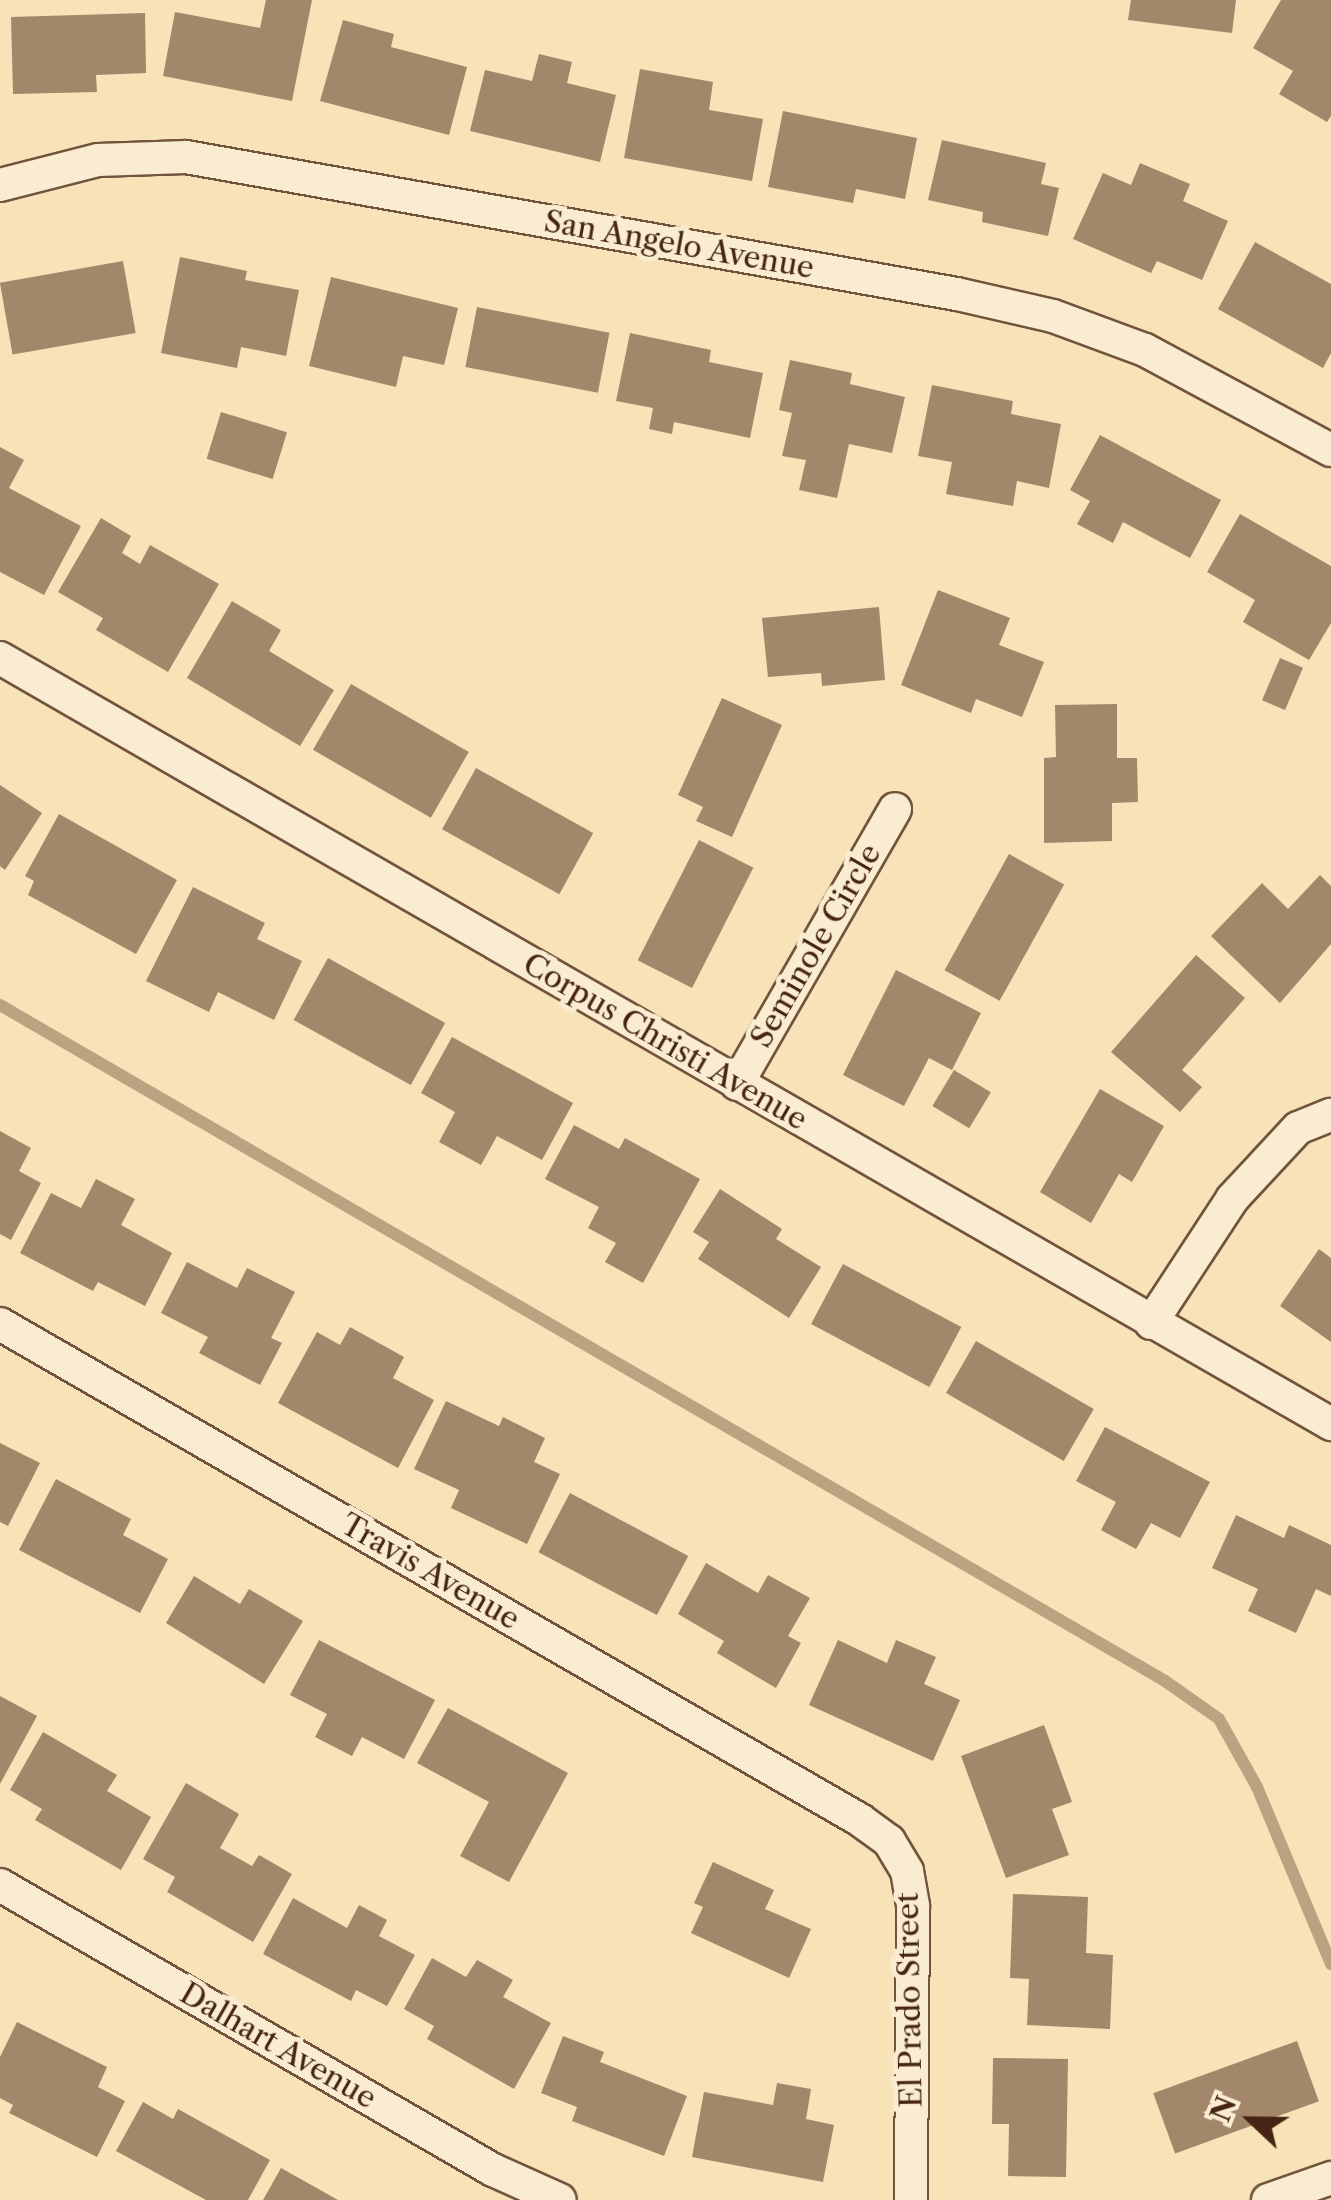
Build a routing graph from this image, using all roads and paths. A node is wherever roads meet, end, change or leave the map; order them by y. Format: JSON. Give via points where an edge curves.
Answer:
{"nodes":[{"id":1,"x":0,"y":184,"type":"edge"},
{"id":2,"x":1331,"y":450,"type":"edge"},
{"id":3,"x":0,"y":658,"type":"edge"},
{"id":4,"x":896,"y":808,"type":"dead end"},
{"id":5,"x":737,"y":1084,"type":"junction"},
{"id":6,"x":1331,"y":1115,"type":"edge"},
{"id":7,"x":1151,"y":1323,"type":"junction"},
{"id":8,"x":0,"y":1324,"type":"edge"},
{"id":9,"x":1331,"y":1424,"type":"edge"},
{"id":10,"x":860,"y":1820,"type":"joint"},
{"id":11,"x":0,"y":1885,"type":"edge"},
{"id":12,"x":1331,"y":2178,"type":"edge"},
{"id":13,"x":560,"y":2200,"type":"edge"},
{"id":14,"x":911,"y":2200,"type":"edge"},
{"id":15,"x":1268,"y":2200,"type":"edge"}],
"edges":[{"from":1,"to":2,"type":"street","name":"San Angelo Avenue","via":[[98,160],[186,157],[958,294],[1053,316],[1144,350]]},
{"from":3,"to":5,"type":"street","name":"Corpus Christi Avenue"},
{"from":4,"to":5,"type":"street","name":"Seminole Circle"},
{"from":5,"to":7,"type":"street","name":"Corpus Christi Avenue"},
{"from":6,"to":7,"type":"street","via":[[1298,1128],[1232,1199]]},
{"from":7,"to":9,"type":"street","name":"Corpus Christi Avenue"},
{"from":8,"to":10,"type":"street","name":"Travis Avenue"},
{"from":10,"to":14,"type":"street","name":"El Prado Street","via":[[889,1841],[907,1871],[913,1906]]},
{"from":11,"to":13,"type":"street","name":"Dalhart Avenue","via":[[493,2170]]},
{"from":12,"to":15,"type":"street"}]}
